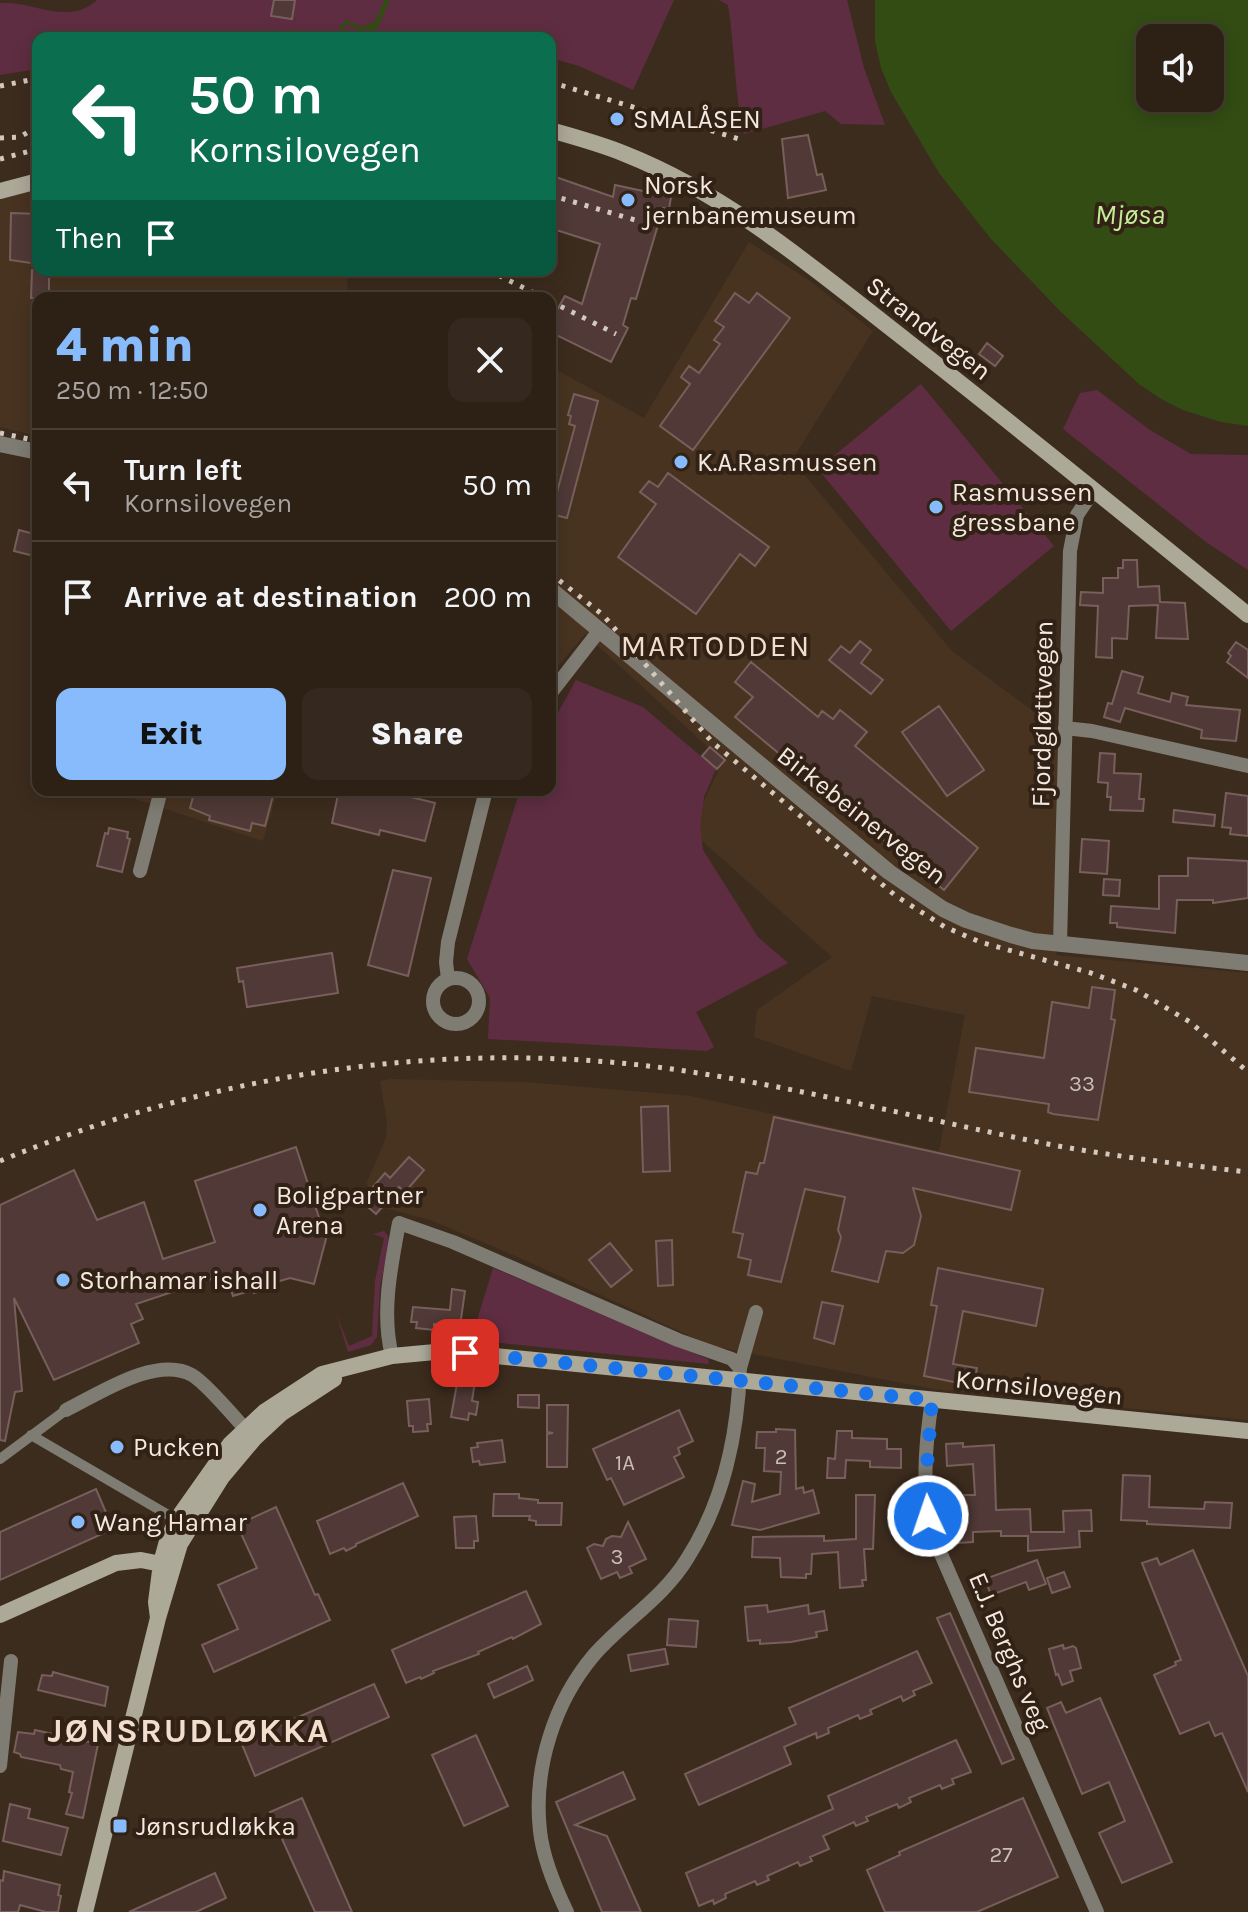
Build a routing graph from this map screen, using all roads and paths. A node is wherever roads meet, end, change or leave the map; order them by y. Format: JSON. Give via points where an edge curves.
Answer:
{"nodes":[{"id":1,"x":556,"y":132,"type":"edge"},
{"id":2,"x":32,"y":183,"type":"edge"},
{"id":3,"x":0,"y":191,"type":"edge"},
{"id":4,"x":0,"y":444,"type":"edge"},
{"id":5,"x":32,"y":451,"type":"edge"},
{"id":6,"x":1094,"y":490,"type":"junction"},
{"id":7,"x":556,"y":594,"type":"edge"},
{"id":8,"x":1248,"y":615,"type":"edge"},
{"id":9,"x":599,"y":631,"type":"junction"},
{"id":10,"x":556,"y":686,"type":"edge"},
{"id":11,"x":1065,"y":728,"type":"junction"},
{"id":12,"x":1248,"y":766,"type":"edge"},
{"id":13,"x":159,"y":796,"type":"edge"},
{"id":14,"x":484,"y":796,"type":"edge"},
{"id":15,"x":140,"y":871,"type":"dead end"},
{"id":16,"x":1060,"y":944,"type":"junction"},
{"id":17,"x":1248,"y":963,"type":"edge"},
{"id":18,"x":448,"y":979,"type":"dead end"},
{"id":19,"x":756,"y":1312,"type":"dead end"},
{"id":20,"x":392,"y":1356,"type":"junction"},
{"id":21,"x":740,"y":1374,"type":"junction"},
{"id":22,"x":932,"y":1400,"type":"junction"},
{"id":23,"x":66,"y":1410,"type":"joint"},
{"id":24,"x":1248,"y":1431,"type":"edge"},
{"id":25,"x":249,"y":1434,"type":"junction"},
{"id":26,"x":31,"y":1435,"type":"junction"},
{"id":27,"x":0,"y":1459,"type":"edge"},
{"id":28,"x":170,"y":1516,"type":"dead end"},
{"id":29,"x":167,"y":1564,"type":"junction"},
{"id":30,"x":0,"y":1615,"type":"edge"},
{"id":31,"x":11,"y":1661,"type":"dead end"},
{"id":32,"x":0,"y":1766,"type":"edge"},
{"id":33,"x":85,"y":1912,"type":"edge"},
{"id":34,"x":567,"y":1912,"type":"edge"},
{"id":35,"x":1097,"y":1912,"type":"edge"}],
"edges":[{"from":1,"to":6,"type":"main road","name":"Strandvegen","via":[[624,153],[740,215],[806,261]]},
{"from":2,"to":3,"type":"main road"},
{"from":4,"to":5,"type":"street"},
{"from":6,"to":8,"type":"main road","name":"Strandvegen"},
{"from":6,"to":11,"type":"street","name":"Fjordgløttvegen","via":[[1072,533]]},
{"from":7,"to":9,"type":"street","name":"Birkebeinervegen"},
{"from":9,"to":10,"type":"street"},
{"from":9,"to":16,"type":"street","name":"Birkebeinervegen","via":[[920,895],[988,928]]},
{"from":11,"to":12,"type":"street"},
{"from":11,"to":16,"type":"street","name":"Fjordgløttvegen"},
{"from":13,"to":15,"type":"street"},
{"from":14,"to":18,"type":"street","via":[[448,942]]},
{"from":16,"to":17,"type":"street","name":"Birkebeinervegen"},
{"from":19,"to":21,"type":"street"},
{"from":20,"to":21,"type":"main road","name":"Kornsilovegen","via":[[465,1353]]},
{"from":20,"to":21,"type":"street","via":[[387,1296],[399,1223],[732,1359]]},
{"from":20,"to":25,"type":"main road","name":"Kornsilovegen","via":[[322,1374],[280,1399]]},
{"from":21,"to":22,"type":"main road","name":"Kornsilovegen"},
{"from":21,"to":34,"type":"street","via":[[729,1458],[700,1537],[661,1593],[594,1656],[553,1727],[542,1768],[540,1831]]},
{"from":22,"to":24,"type":"main road","name":"Kornsilovegen"},
{"from":22,"to":35,"type":"street","name":"E.J. Berghs veg","via":[[925,1491],[934,1538]]},
{"from":23,"to":25,"type":"street","via":[[166,1367],[193,1375]]},
{"from":23,"to":26,"type":"street"},
{"from":25,"to":29,"type":"main road","name":"Kornsilovegen","via":[[216,1462],[177,1519],[167,1541]]},
{"from":26,"to":27,"type":"street"},
{"from":26,"to":28,"type":"street"},
{"from":29,"to":30,"type":"main road","via":[[116,1563]]},
{"from":29,"to":33,"type":"main road","name":"Kornsilovegen"},
{"from":31,"to":32,"type":"street"}]}
